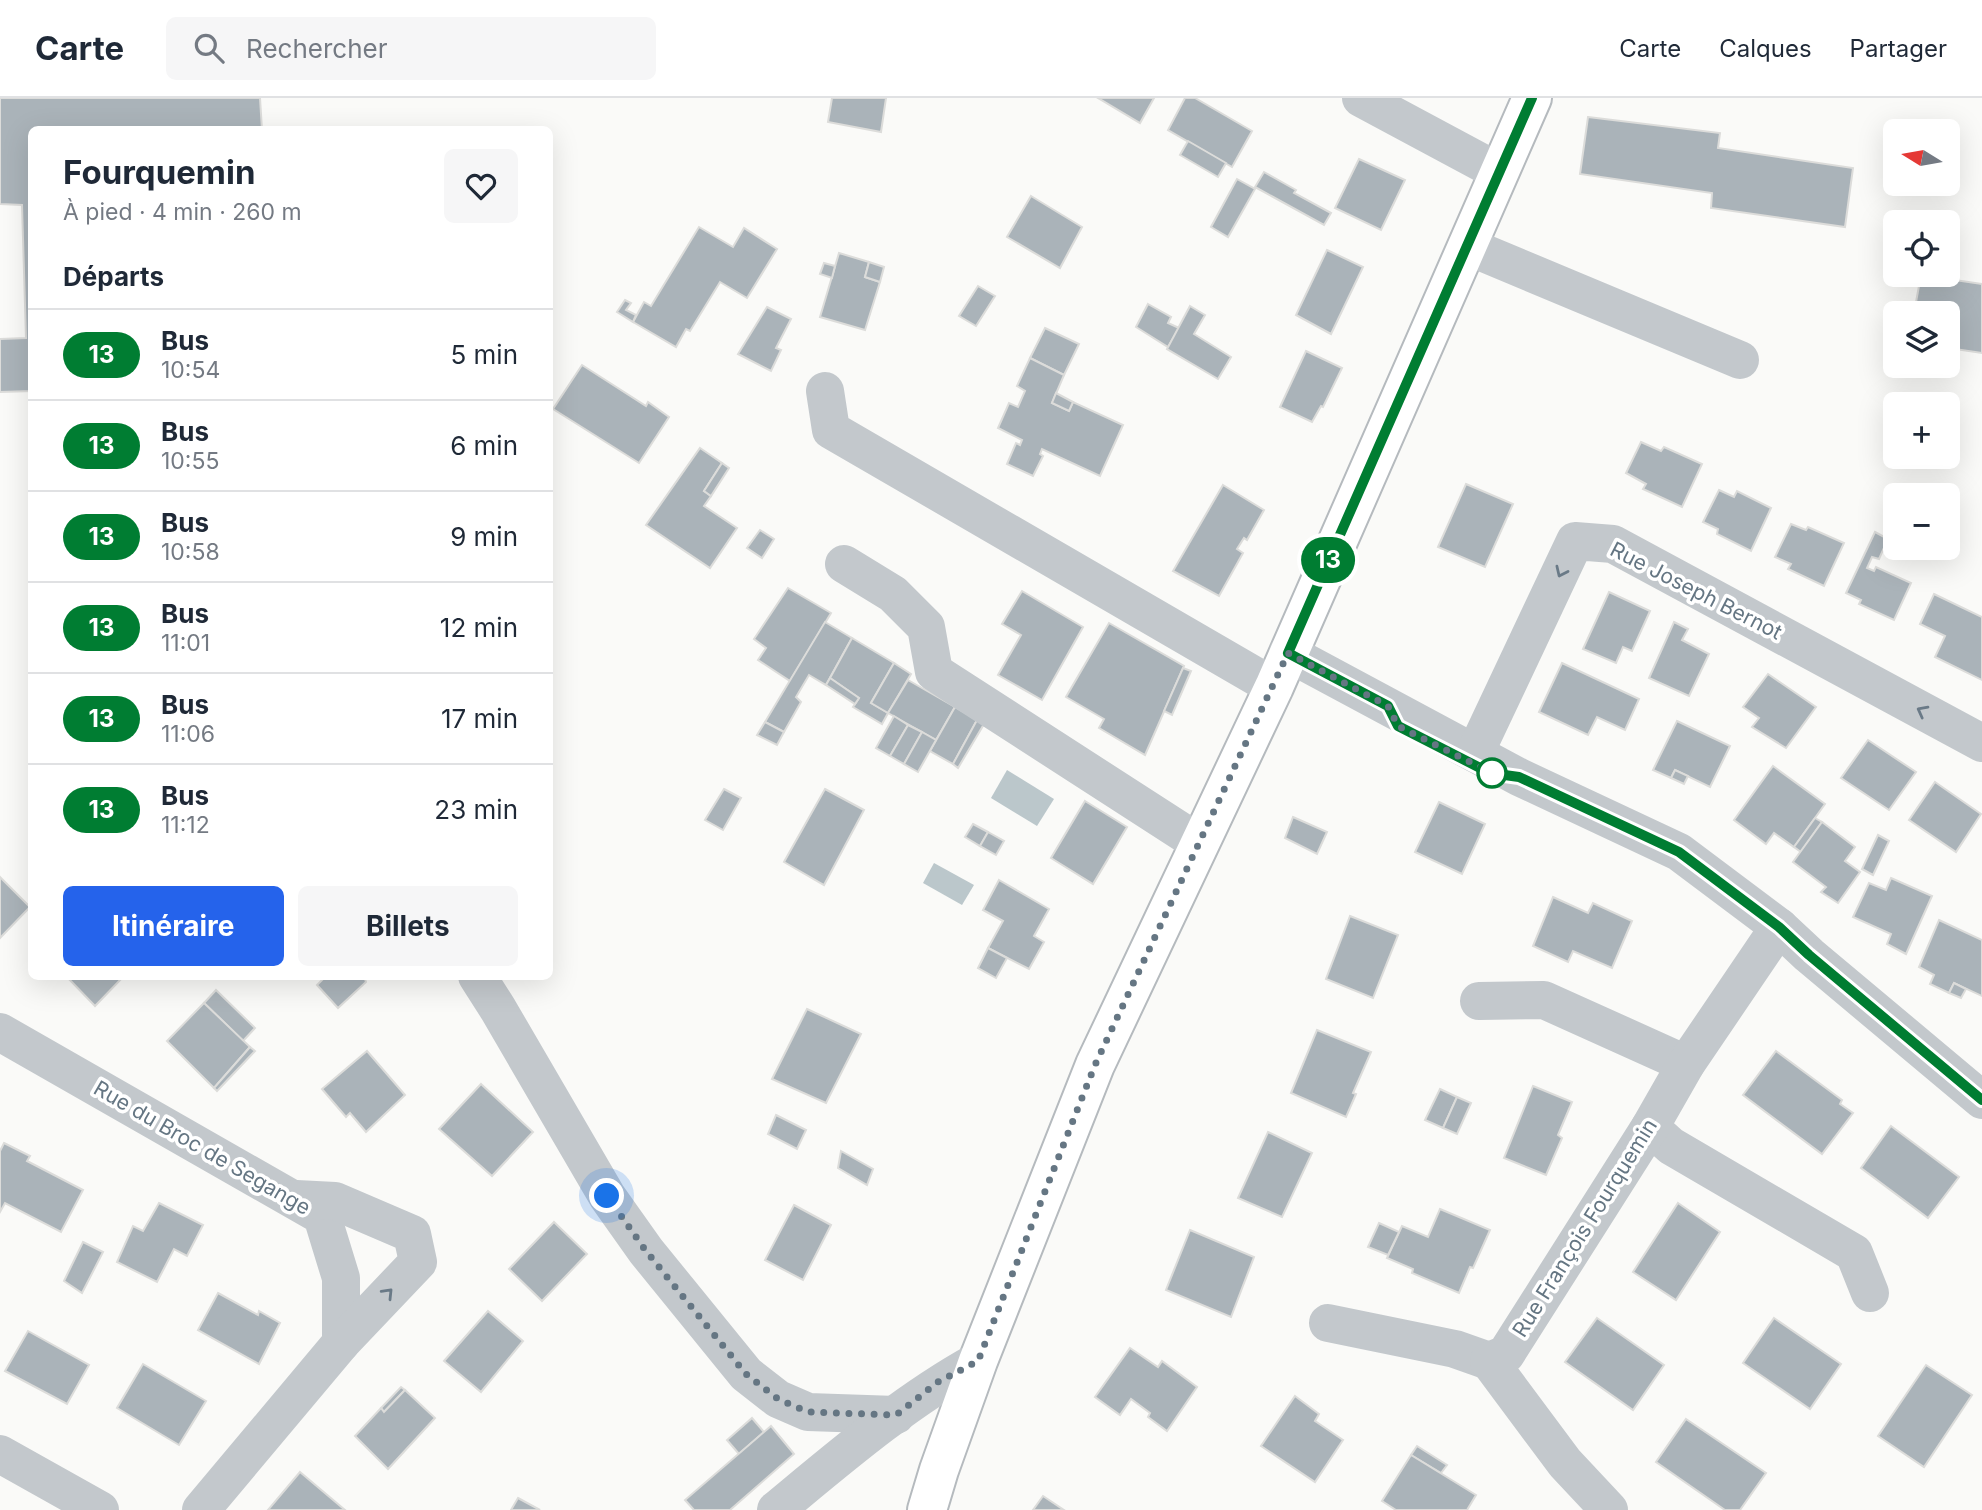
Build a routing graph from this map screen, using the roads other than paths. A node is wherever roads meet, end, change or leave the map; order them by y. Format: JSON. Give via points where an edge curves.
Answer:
{"nodes":[{"id":1,"x":1361,"y":98,"type":"edge"},
{"id":2,"x":1532,"y":98,"type":"edge"},
{"id":3,"x":1499,"y":172,"type":"junction"},
{"id":4,"x":1467,"y":246,"type":"junction"},
{"id":5,"x":1740,"y":360,"type":"dead end"},
{"id":6,"x":825,"y":391,"type":"dead end"},
{"id":7,"x":844,"y":564,"type":"dead end"},
{"id":8,"x":1281,"y":670,"type":"junction"},
{"id":9,"x":1388,"y":706,"type":"junction"},
{"id":10,"x":1982,"y":743,"type":"edge"},
{"id":11,"x":1475,"y":753,"type":"junction"},
{"id":12,"x":1519,"y":777,"type":"junction"},
{"id":13,"x":1199,"y":843,"type":"junction"},
{"id":14,"x":1779,"y":927,"type":"junction"},
{"id":15,"x":480,"y":980,"type":"edge"},
{"id":16,"x":1479,"y":1001,"type":"dead end"},
{"id":17,"x":0,"y":1032,"type":"edge"},
{"id":18,"x":1686,"y":1064,"type":"junction"},
{"id":19,"x":1982,"y":1100,"type":"edge"},
{"id":20,"x":1650,"y":1127,"type":"junction"},
{"id":21,"x":294,"y":1199,"type":"junction"},
{"id":22,"x":1870,"y":1293,"type":"dead end"},
{"id":23,"x":1328,"y":1323,"type":"dead end"},
{"id":24,"x":341,"y":1343,"type":"junction"},
{"id":25,"x":978,"y":1361,"type":"junction"},
{"id":26,"x":1489,"y":1362,"type":"junction"},
{"id":27,"x":808,"y":1412,"type":"junction"},
{"id":28,"x":896,"y":1415,"type":"junction"},
{"id":29,"x":0,"y":1454,"type":"edge"},
{"id":30,"x":830,"y":1465,"type":"junction"},
{"id":31,"x":100,"y":1510,"type":"edge"},
{"id":32,"x":201,"y":1510,"type":"edge"},
{"id":33,"x":776,"y":1510,"type":"edge"},
{"id":34,"x":927,"y":1510,"type":"edge"},
{"id":35,"x":1609,"y":1510,"type":"edge"}],
"edges":[{"from":1,"to":3,"type":"street"},
{"from":2,"to":3,"type":"main road"},
{"from":3,"to":4,"type":"main road"},
{"from":4,"to":5,"type":"street"},
{"from":4,"to":8,"type":"main road"},
{"from":6,"to":8,"type":"street","via":[[831,430]]},
{"from":7,"to":13,"type":"street","via":[[893,594],[926,626],[934,672]]},
{"from":8,"to":9,"type":"street"},
{"from":8,"to":13,"type":"main road"},
{"from":9,"to":11,"type":"street"},
{"from":9,"to":12,"type":"street","via":[[1398,726],[1490,773]]},
{"from":10,"to":11,"type":"street","name":"Rue Joseph Bernot","one_way":true,"via":[[1614,544],[1575,541]]},
{"from":11,"to":12,"type":"street"},
{"from":12,"to":14,"type":"street","via":[[1679,852]]},
{"from":13,"to":25,"type":"main road","via":[[1095,1065]]},
{"from":14,"to":18,"type":"street","name":"Rue François Fourquemin"},
{"from":14,"to":19,"type":"street"},
{"from":15,"to":27,"type":"street","via":[[607,1196],[646,1251],[746,1374],[778,1399]]},
{"from":16,"to":18,"type":"street","via":[[1544,1000]]},
{"from":17,"to":21,"type":"street","name":"Rue du Broc de Segange"},
{"from":18,"to":20,"type":"street","name":"Rue François Fourquemin"},
{"from":20,"to":22,"type":"street","via":[[1671,1146],[1854,1253]]},
{"from":20,"to":26,"type":"street","name":"Rue François Fourquemin","via":[[1506,1354]]},
{"from":21,"to":24,"type":"street","name":"Rue du Broc de Segange","via":[[322,1216],[341,1278]]},
{"from":24,"to":21,"type":"street","one_way":true,"via":[[418,1262],[412,1234],[335,1201]]},
{"from":23,"to":26,"type":"street","via":[[1455,1349]]},
{"from":24,"to":32,"type":"street"},
{"from":25,"to":28,"type":"street","via":[[938,1382]]},
{"from":25,"to":34,"type":"main road"},
{"from":26,"to":35,"type":"street","via":[[1565,1463]]},
{"from":27,"to":28,"type":"street"},
{"from":27,"to":30,"type":"street"},
{"from":28,"to":30,"type":"street"},
{"from":29,"to":31,"type":"street"},
{"from":30,"to":33,"type":"street"}]}
